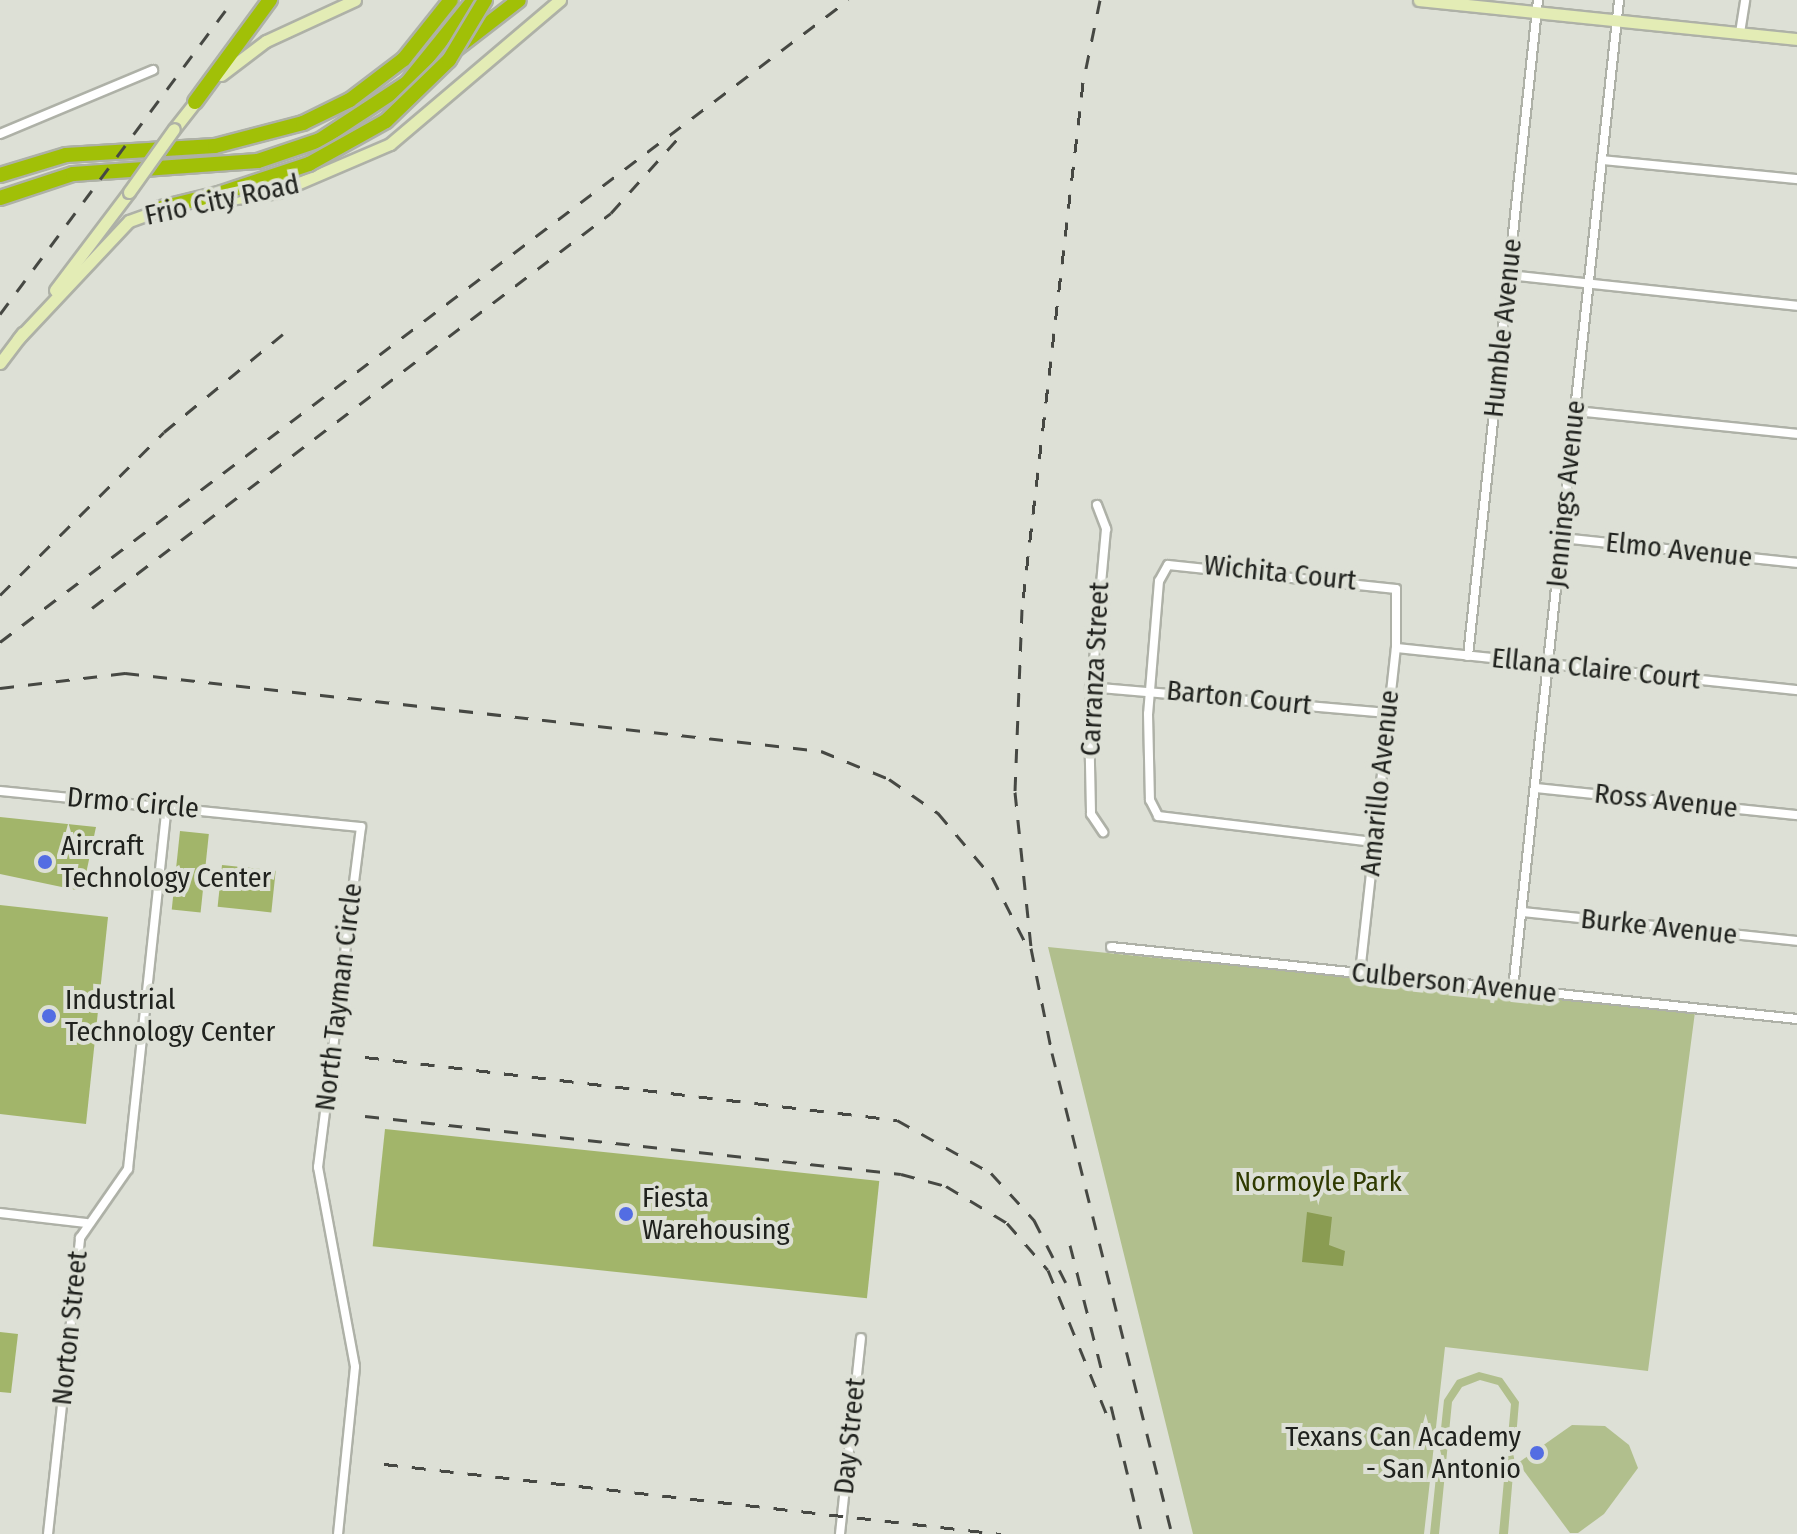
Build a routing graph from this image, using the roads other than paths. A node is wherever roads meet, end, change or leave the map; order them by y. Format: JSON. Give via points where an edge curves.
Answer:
{"nodes":[{"id":1,"x":270,"y":0,"type":"edge"},
{"id":2,"x":355,"y":0,"type":"edge"},
{"id":3,"x":451,"y":0,"type":"edge"},
{"id":4,"x":474,"y":0,"type":"edge"},
{"id":5,"x":485,"y":0,"type":"edge"},
{"id":6,"x":519,"y":0,"type":"edge"},
{"id":7,"x":560,"y":0,"type":"edge"},
{"id":8,"x":1419,"y":0,"type":"edge"},
{"id":9,"x":1619,"y":0,"type":"edge"},
{"id":10,"x":1745,"y":0,"type":"edge"},
{"id":11,"x":1537,"y":6,"type":"edge"},
{"id":12,"x":1615,"y":20,"type":"junction"},
{"id":13,"x":1740,"y":33,"type":"junction"},
{"id":14,"x":1797,"y":39,"type":"edge"},
{"id":15,"x":153,"y":70,"type":"dead end"},
{"id":16,"x":407,"y":83,"type":"junction"},
{"id":17,"x":195,"y":102,"type":"junction"},
{"id":18,"x":0,"y":134,"type":"edge"},
{"id":19,"x":1602,"y":160,"type":"junction"},
{"id":20,"x":0,"y":175,"type":"edge"},
{"id":21,"x":1797,"y":179,"type":"edge"},
{"id":22,"x":125,"y":197,"type":"junction"},
{"id":23,"x":0,"y":198,"type":"edge"},
{"id":24,"x":161,"y":208,"type":"junction"},
{"id":25,"x":140,"y":215,"type":"junction"},
{"id":26,"x":1508,"y":275,"type":"junction"},
{"id":27,"x":1588,"y":285,"type":"junction"},
{"id":28,"x":1797,"y":306,"type":"edge"},
{"id":29,"x":18,"y":339,"type":"junction"},
{"id":30,"x":0,"y":363,"type":"edge"},
{"id":31,"x":1575,"y":411,"type":"junction"},
{"id":32,"x":1797,"y":434,"type":"edge"},
{"id":33,"x":1097,"y":505,"type":"dead end"},
{"id":34,"x":1561,"y":538,"type":"junction"},
{"id":35,"x":1797,"y":563,"type":"edge"},
{"id":36,"x":1397,"y":594,"type":"joint"},
{"id":37,"x":1396,"y":648,"type":"junction"},
{"id":38,"x":1468,"y":656,"type":"junction"},
{"id":39,"x":1548,"y":665,"type":"junction"},
{"id":40,"x":1090,"y":687,"type":"junction"},
{"id":41,"x":1150,"y":689,"type":"junction"},
{"id":42,"x":1797,"y":690,"type":"edge"},
{"id":43,"x":1387,"y":713,"type":"junction"},
{"id":44,"x":1535,"y":788,"type":"junction"},
{"id":45,"x":0,"y":791,"type":"edge"},
{"id":46,"x":167,"y":806,"type":"junction"},
{"id":47,"x":1797,"y":815,"type":"edge"},
{"id":48,"x":361,"y":827,"type":"joint"},
{"id":49,"x":1103,"y":832,"type":"dead end"},
{"id":50,"x":1373,"y":842,"type":"junction"},
{"id":51,"x":1522,"y":912,"type":"junction"},
{"id":52,"x":1797,"y":941,"type":"edge"},
{"id":53,"x":1111,"y":947,"type":"dead end"},
{"id":54,"x":1360,"y":973,"type":"junction"},
{"id":55,"x":1513,"y":989,"type":"junction"},
{"id":56,"x":1797,"y":1019,"type":"edge"},
{"id":57,"x":0,"y":1213,"type":"edge"},
{"id":58,"x":86,"y":1223,"type":"junction"},
{"id":59,"x":861,"y":1338,"type":"dead end"},
{"id":60,"x":48,"y":1534,"type":"edge"},
{"id":61,"x":338,"y":1534,"type":"edge"},
{"id":62,"x":840,"y":1534,"type":"edge"}],
"edges":[{"from":1,"to":17,"type":"highway"},
{"from":2,"to":17,"type":"main road","name":"Frio City Road","via":[[246,54]]},
{"from":3,"to":20,"type":"highway","via":[[404,59],[350,100],[303,123],[215,146],[66,155]]},
{"from":4,"to":16,"type":"highway"},
{"from":5,"to":24,"type":"highway","bridge":true,"via":[[449,60],[386,121],[323,158]]},
{"from":6,"to":16,"type":"highway"},
{"from":7,"to":24,"type":"main road","name":"Frio City Road","via":[[431,115],[354,164],[278,192]]},
{"from":8,"to":11,"type":"main road"},
{"from":9,"to":12,"type":"street","name":"Jennings Avenue"},
{"from":10,"to":13,"type":"street"},
{"from":11,"to":12,"type":"main road"},
{"from":11,"to":26,"type":"street","name":"Humble Avenue"},
{"from":12,"to":13,"type":"main road"},
{"from":12,"to":19,"type":"street","name":"Jennings Avenue"},
{"from":13,"to":14,"type":"main road"},
{"from":15,"to":18,"type":"street"},
{"from":16,"to":23,"type":"highway","via":[[350,125],[273,157],[73,174]]},
{"from":17,"to":22,"type":"main road","name":"Frio City Road","bridge":true},
{"from":19,"to":21,"type":"street"},
{"from":19,"to":27,"type":"street","name":"Jennings Avenue"},
{"from":22,"to":25,"type":"main road","via":[[125,211]]},
{"from":22,"to":29,"type":"main road","name":"Frio City Road"},
{"from":24,"to":25,"type":"main road","name":"Frio City Road"},
{"from":25,"to":29,"type":"main road","name":"Frio City Road"},
{"from":26,"to":27,"type":"street"},
{"from":26,"to":38,"type":"street","name":"Humble Avenue"},
{"from":27,"to":28,"type":"street"},
{"from":27,"to":31,"type":"street","name":"Jennings Avenue"},
{"from":29,"to":30,"type":"main road","name":"Frio City Road"},
{"from":31,"to":32,"type":"street"},
{"from":31,"to":34,"type":"street","name":"Jennings Avenue"},
{"from":33,"to":40,"type":"street","name":"Carranza Street","via":[[1106,529]]},
{"from":34,"to":35,"type":"street","name":"Elmo Avenue"},
{"from":34,"to":39,"type":"street","name":"Jennings Avenue"},
{"from":36,"to":37,"type":"street","name":"Amarillo Avenue"},
{"from":36,"to":41,"type":"street","name":"Wichita Court","via":[[1387,585],[1181,563],[1161,572]]},
{"from":37,"to":38,"type":"street","name":"Ellana Claire Court"},
{"from":37,"to":43,"type":"street","name":"Amarillo Avenue"},
{"from":38,"to":39,"type":"street","name":"Ellana Claire Court"},
{"from":39,"to":42,"type":"street","name":"Ellana Claire Court"},
{"from":39,"to":44,"type":"street","name":"Jennings Avenue"},
{"from":40,"to":41,"type":"street","name":"Barton Court"},
{"from":40,"to":49,"type":"street","name":"Carranza Street","via":[[1091,814]]},
{"from":41,"to":43,"type":"street","name":"Barton Court"},
{"from":41,"to":50,"type":"street","via":[[1152,808],[1166,821]]},
{"from":43,"to":50,"type":"street","name":"Amarillo Avenue"},
{"from":44,"to":47,"type":"street","name":"Ross Avenue"},
{"from":44,"to":51,"type":"street","name":"Jennings Avenue"},
{"from":45,"to":46,"type":"street","name":"Drmo Circle"},
{"from":46,"to":48,"type":"street","name":"Drmo Circle"},
{"from":46,"to":58,"type":"street","name":"Norton Street","via":[[128,1169],[119,1191]]},
{"from":48,"to":61,"type":"street","name":"North Tayman Circle","via":[[318,1167],[355,1367]]},
{"from":50,"to":54,"type":"street","name":"Amarillo Avenue"},
{"from":51,"to":52,"type":"street","name":"Burke Avenue"},
{"from":51,"to":55,"type":"street","name":"Jennings Avenue"},
{"from":53,"to":54,"type":"street","name":"Culberson Avenue"},
{"from":54,"to":55,"type":"street","name":"Culberson Avenue"},
{"from":55,"to":56,"type":"street","name":"Culberson Avenue"},
{"from":57,"to":58,"type":"street"},
{"from":58,"to":60,"type":"street","name":"Norton Street"},
{"from":59,"to":62,"type":"street","name":"Day Street"}]}
